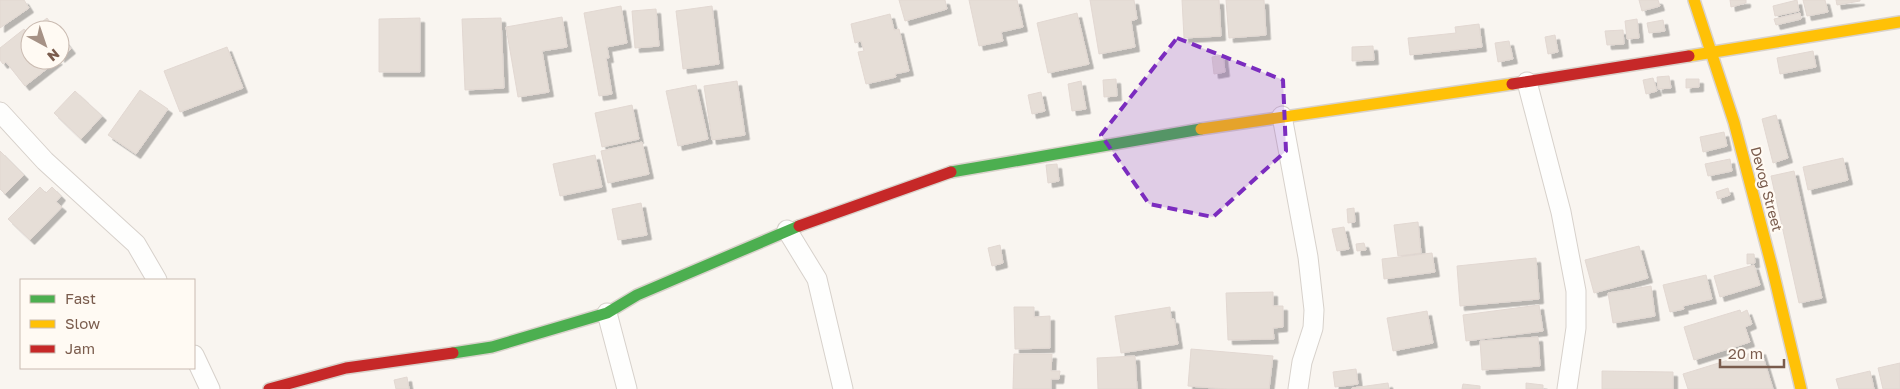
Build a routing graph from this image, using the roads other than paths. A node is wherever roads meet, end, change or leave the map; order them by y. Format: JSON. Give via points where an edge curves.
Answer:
{"nodes":[{"id":1,"x":1694,"y":0,"type":"edge"},
{"id":2,"x":1900,"y":22,"type":"edge"},
{"id":3,"x":1710,"y":52,"type":"junction"},
{"id":4,"x":1527,"y":82,"type":"junction"},
{"id":5,"x":0,"y":112,"type":"edge"},
{"id":6,"x":1282,"y":116,"type":"junction"},
{"id":7,"x":787,"y":230,"type":"junction"},
{"id":8,"x":156,"y":279,"type":"edge"},
{"id":9,"x":607,"y":313,"type":"junction"},
{"id":10,"x":195,"y":357,"type":"edge"},
{"id":11,"x":210,"y":389,"type":"edge"},
{"id":12,"x":269,"y":389,"type":"edge"},
{"id":13,"x":627,"y":389,"type":"edge"},
{"id":14,"x":843,"y":389,"type":"edge"},
{"id":15,"x":1298,"y":389,"type":"edge"},
{"id":16,"x":1567,"y":389,"type":"edge"},
{"id":17,"x":1801,"y":389,"type":"edge"}],
"edges":[{"from":1,"to":3,"type":"street","name":"Devog Street"},
{"from":2,"to":3,"type":"street"},
{"from":3,"to":4,"type":"street"},
{"from":3,"to":17,"type":"street","name":"Devog Street","via":[[1734,122]]},
{"from":4,"to":6,"type":"street"},
{"from":4,"to":16,"type":"street","via":[[1576,291],[1576,328]]},
{"from":5,"to":8,"type":"street","via":[[45,161],[136,244]]},
{"from":6,"to":7,"type":"street","via":[[956,170]]},
{"from":6,"to":15,"type":"street","via":[[1308,257],[1314,310],[1313,328],[1302,362]]},
{"from":7,"to":9,"type":"street","via":[[637,295]]},
{"from":7,"to":14,"type":"street","via":[[817,279]]},
{"from":9,"to":12,"type":"street","via":[[492,347],[346,368]]},
{"from":9,"to":13,"type":"street"},
{"from":10,"to":11,"type":"street"}]}
